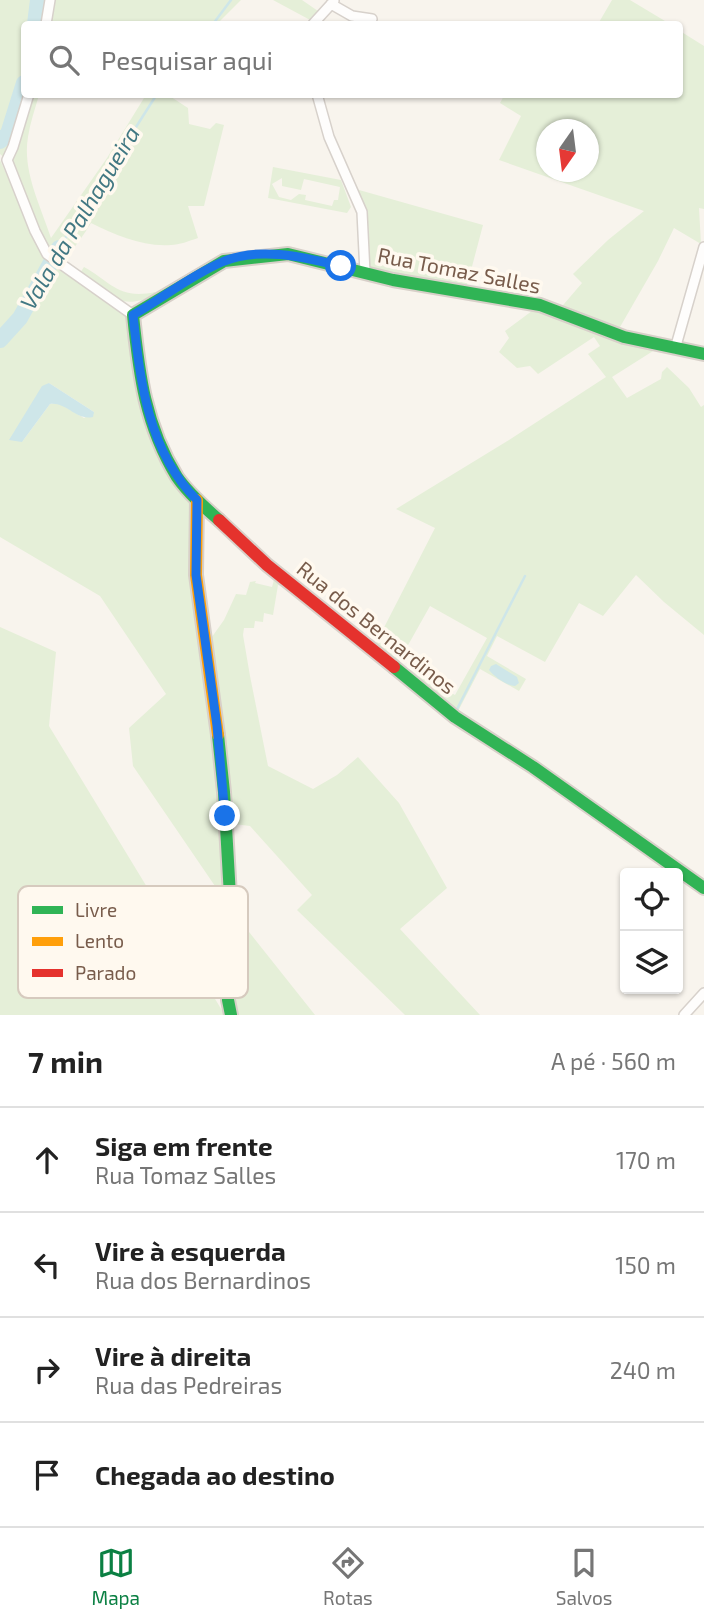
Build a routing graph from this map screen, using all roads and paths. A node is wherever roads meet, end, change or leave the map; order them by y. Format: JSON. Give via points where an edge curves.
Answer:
{"nodes":[{"id":1,"x":50,"y":0,"type":"edge"},
{"id":2,"x":333,"y":2,"type":"edge"},
{"id":3,"x":372,"y":19,"type":"dead end"},
{"id":4,"x":46,"y":21,"type":"edge"},
{"id":5,"x":316,"y":21,"type":"edge"},
{"id":6,"x":27,"y":98,"type":"edge"},
{"id":7,"x":318,"y":98,"type":"edge"},
{"id":8,"x":3,"y":153,"type":"edge"},
{"id":9,"x":704,"y":247,"type":"edge"},
{"id":10,"x":365,"y":273,"type":"junction"},
{"id":11,"x":133,"y":315,"type":"junction"},
{"id":12,"x":675,"y":349,"type":"junction"},
{"id":13,"x":704,"y":354,"type":"edge"},
{"id":14,"x":197,"y":500,"type":"junction"},
{"id":15,"x":229,"y":886,"type":"edge"},
{"id":16,"x":704,"y":888,"type":"edge"},
{"id":17,"x":704,"y":993,"type":"edge"},
{"id":18,"x":684,"y":1015,"type":"edge"}],
"edges":[{"from":1,"to":4,"type":"street"},
{"from":2,"to":3,"type":"street","via":[[352,16]]},
{"from":2,"to":5,"type":"street"},
{"from":6,"to":8,"type":"street"},
{"from":7,"to":10,"type":"street","via":[[329,137],[362,212]]},
{"from":8,"to":11,"type":"street","via":[[47,254]]},
{"from":9,"to":12,"type":"street"},
{"from":10,"to":11,"type":"street","name":"Rua Tomaz Salles","via":[[288,254],[246,257],[224,261]]},
{"from":10,"to":12,"type":"street","name":"Rua Tomaz Salles","via":[[540,305],[624,337]]},
{"from":11,"to":14,"type":"street","name":"Rua dos Bernardinos","via":[[152,428],[178,478]]},
{"from":12,"to":13,"type":"street","name":"Rua Tomaz Salles"},
{"from":14,"to":15,"type":"street","via":[[196,575],[217,726]]},
{"from":14,"to":16,"type":"street","name":"Rua dos Bernardinos","via":[[267,565],[455,717]]},
{"from":17,"to":18,"type":"street"}]}
